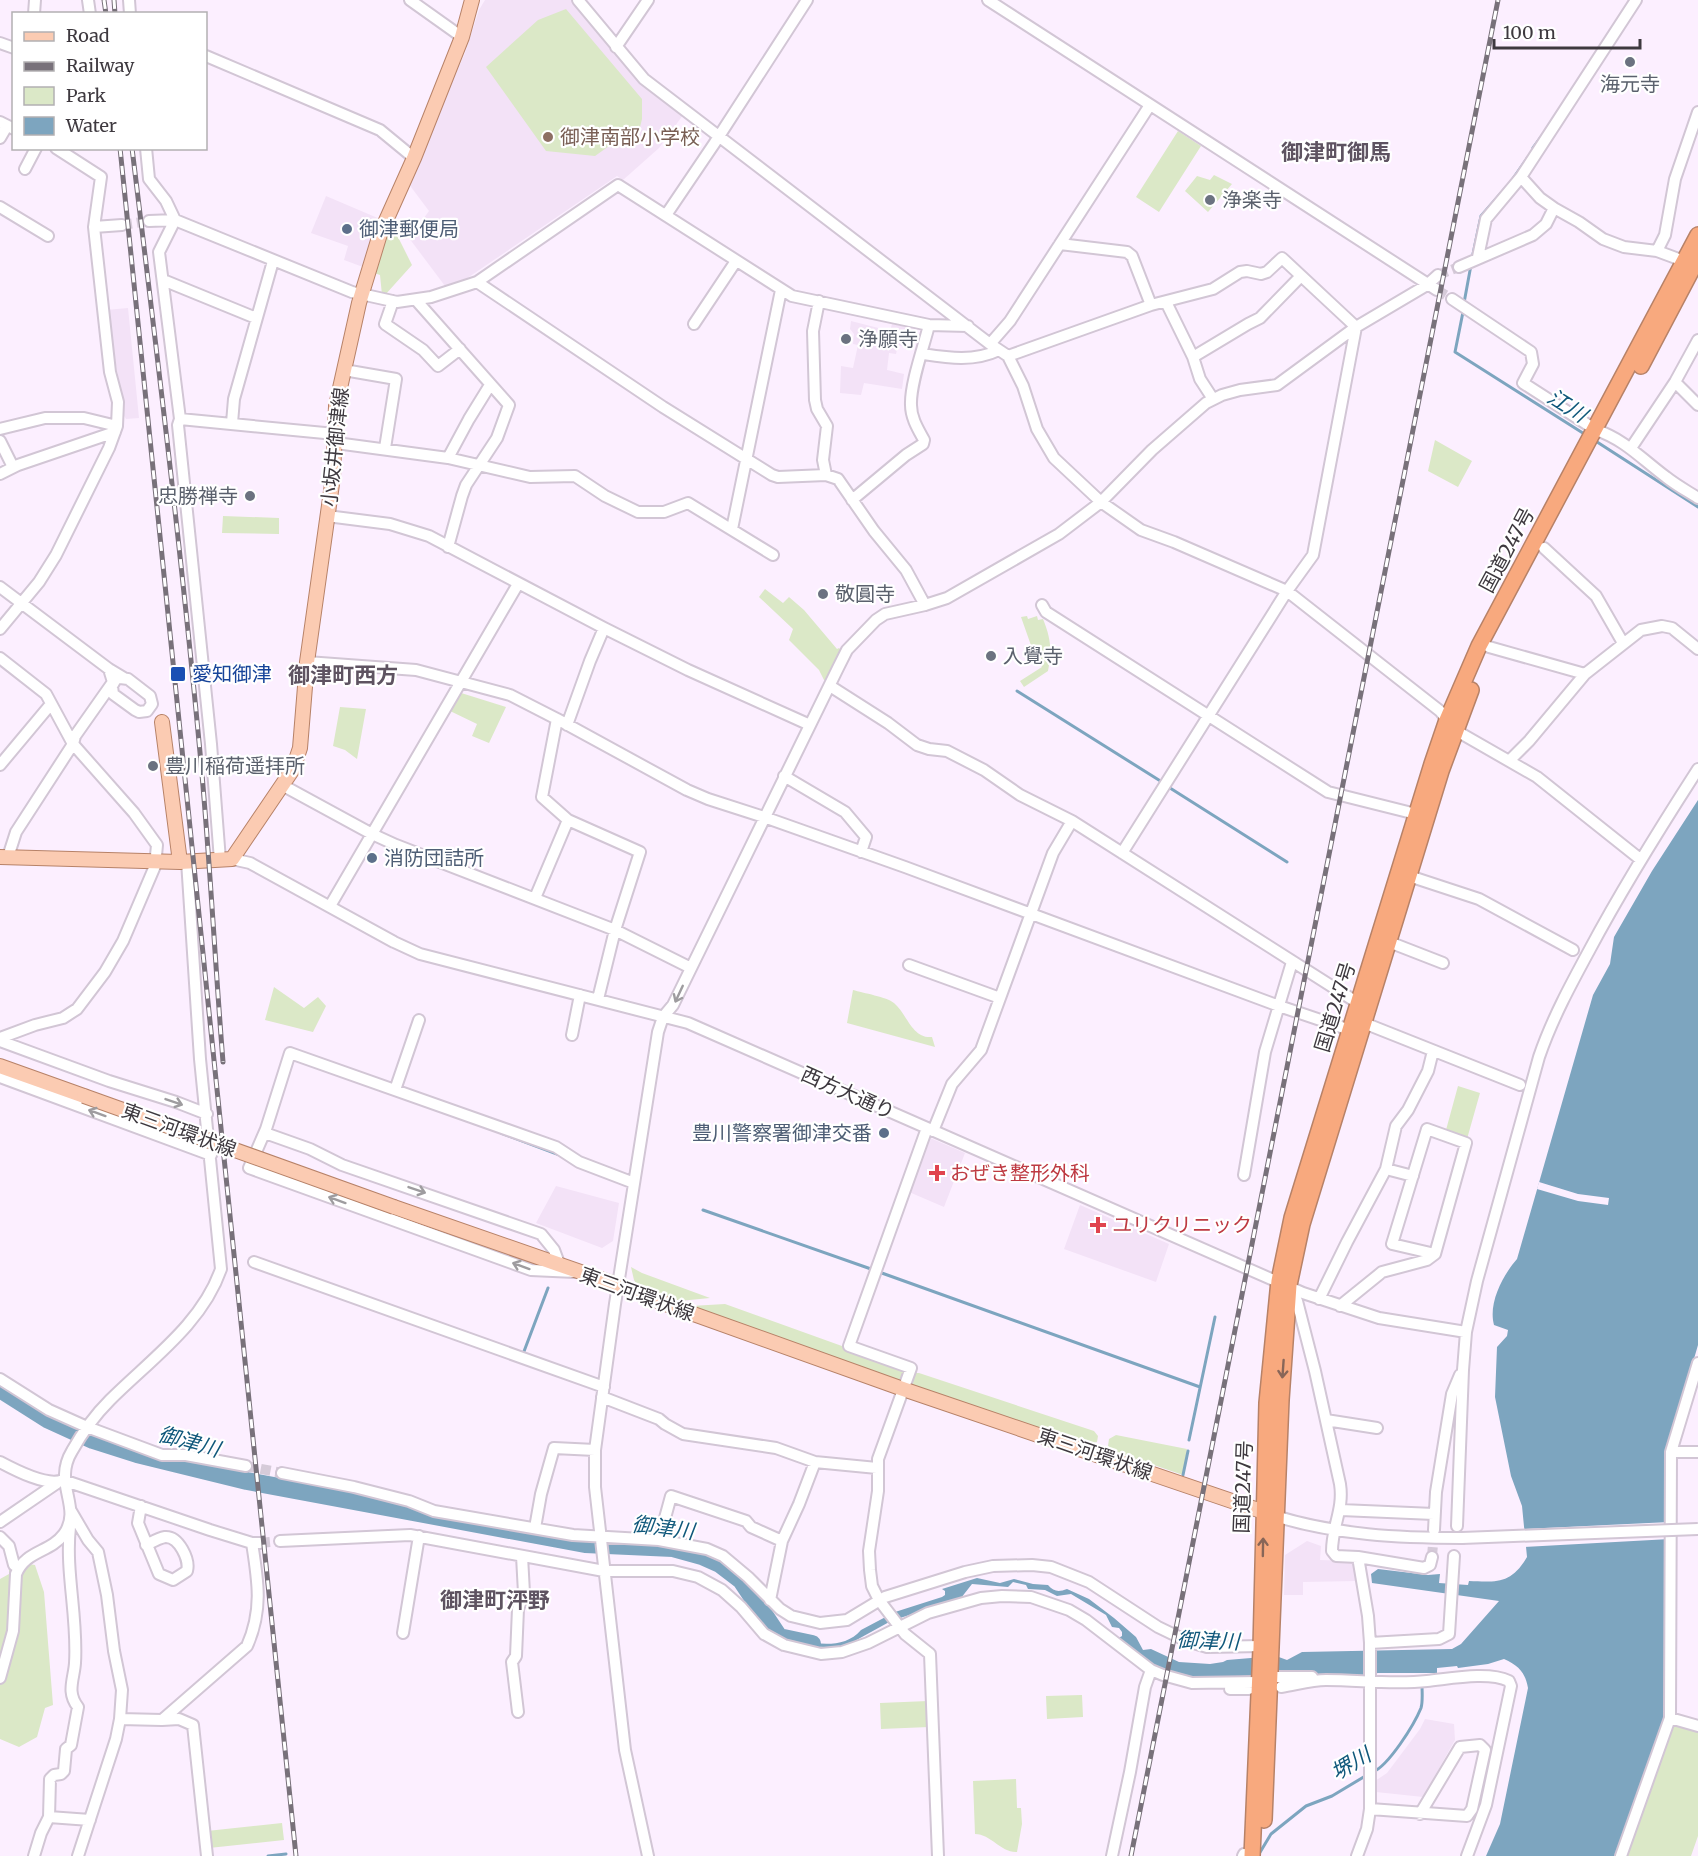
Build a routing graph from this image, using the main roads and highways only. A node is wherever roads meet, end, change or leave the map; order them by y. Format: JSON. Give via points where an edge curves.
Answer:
{"nodes":[{"id":1,"x":472,"y":0,"type":"edge"},
{"id":2,"x":1698,"y":235,"type":"edge"},
{"id":3,"x":1694,"y":260,"type":"edge"},
{"id":4,"x":1597,"y":437,"type":"junction"},
{"id":5,"x":161,"y":718,"type":"road end"},
{"id":6,"x":1451,"y":725,"type":"junction"},
{"id":7,"x":4,"y":857,"type":"edge"},
{"id":8,"x":184,"y":861,"type":"junction"},
{"id":9,"x":1357,"y":1027,"type":"junction"},
{"id":10,"x":0,"y":1066,"type":"edge"},
{"id":11,"x":1269,"y":1513,"type":"junction"},
{"id":12,"x":1265,"y":1681,"type":"junction"},
{"id":13,"x":1246,"y":1855,"type":"edge"},
{"id":14,"x":1262,"y":1856,"type":"edge"}],
"edges":[{"from":1,"to":8,"type":"main road","name":"小坂井御津線","via":[[462,37],[380,234],[344,370],[336,406],[333,477],[307,662],[300,748],[293,769],[226,860]]},
{"from":2,"to":3,"type":"highway","name":"国道247号"},
{"from":3,"to":4,"type":"highway","name":"国道247号"},
{"from":4,"to":6,"type":"highway","name":"国道247号"},
{"from":4,"to":6,"type":"highway","name":"国道247号","via":[[1479,646]]},
{"from":5,"to":8,"type":"main road"},
{"from":6,"to":9,"type":"highway","name":"国道247号","via":[[1389,942]]},
{"from":6,"to":9,"type":"highway","name":"国道247号","via":[[1416,814],[1358,1003]]},
{"from":7,"to":8,"type":"main road"},
{"from":9,"to":11,"type":"highway","name":"国道247号","via":[[1292,1218],[1267,1403]]},
{"from":10,"to":11,"type":"main road","name":"東三河環状線","bridge":true,"via":[[903,1389]]},
{"from":11,"to":12,"type":"highway","name":"国道247号"},
{"from":12,"to":13,"type":"highway","name":"国道247号","via":[[1252,1840]]},
{"from":12,"to":14,"type":"highway","name":"国道247号"}]}
